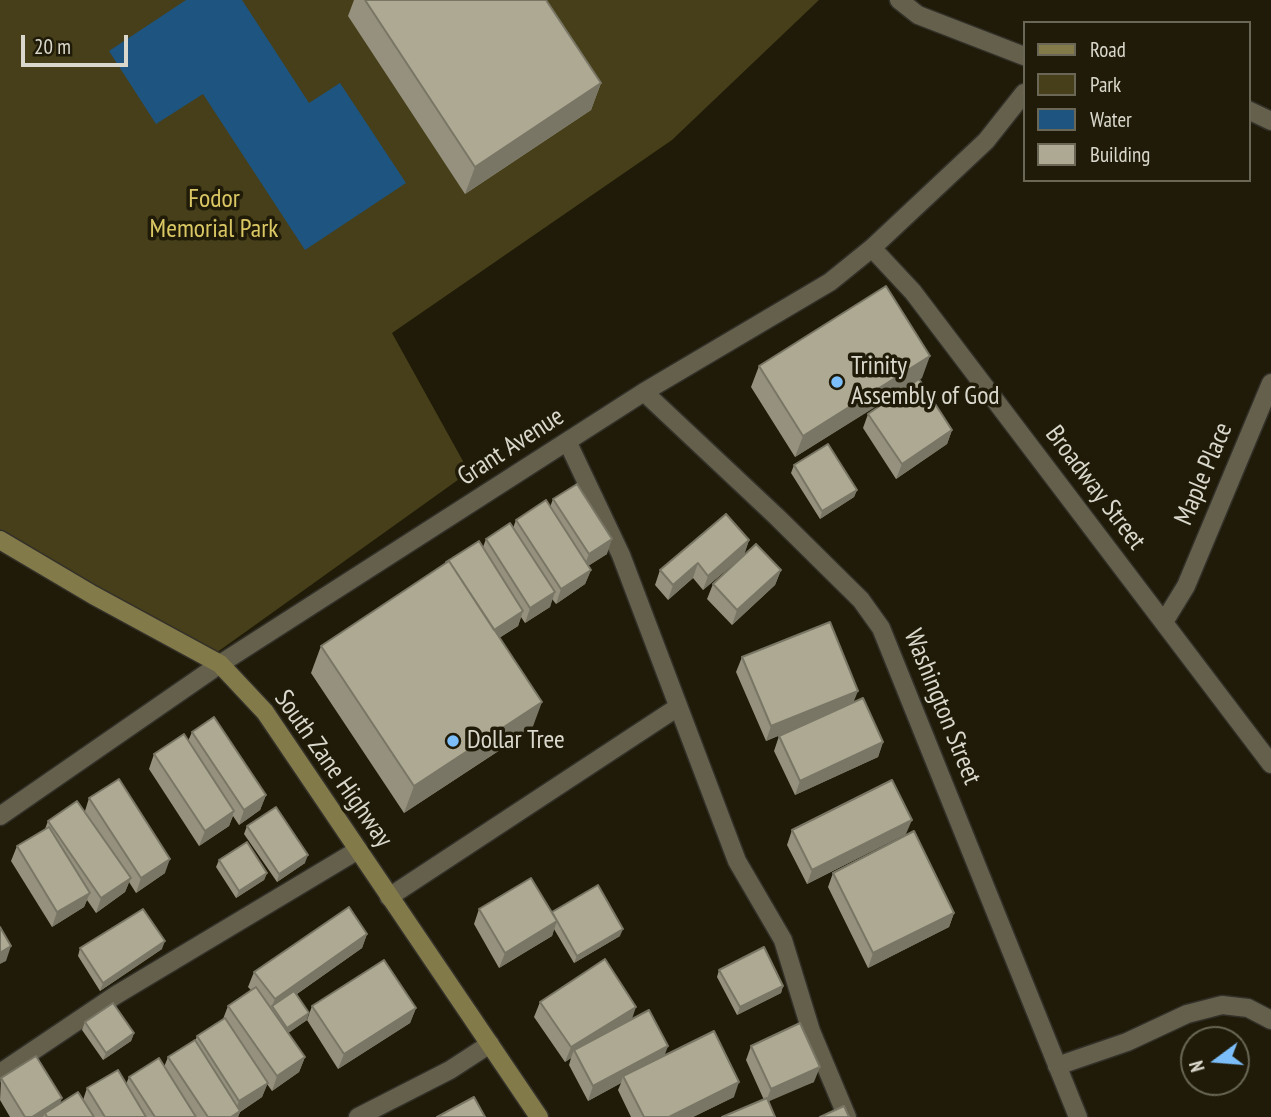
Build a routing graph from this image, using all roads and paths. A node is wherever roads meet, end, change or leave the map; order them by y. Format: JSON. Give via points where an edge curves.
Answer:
{"nodes":[{"id":1,"x":899,"y":0,"type":"edge"},
{"id":2,"x":1023,"y":56,"type":"edge"},
{"id":3,"x":1023,"y":94,"type":"edge"},
{"id":4,"x":1250,"y":111,"type":"edge"},
{"id":5,"x":1271,"y":121,"type":"edge"},
{"id":6,"x":872,"y":248,"type":"junction"},
{"id":7,"x":1271,"y":383,"type":"edge"},
{"id":8,"x":644,"y":391,"type":"junction"},
{"id":9,"x":568,"y":443,"type":"junction"},
{"id":10,"x":0,"y":540,"type":"edge"},
{"id":11,"x":1164,"y":622,"type":"junction"},
{"id":12,"x":220,"y":664,"type":"junction"},
{"id":13,"x":678,"y":707,"type":"junction"},
{"id":14,"x":1271,"y":764,"type":"edge"},
{"id":15,"x":0,"y":816,"type":"edge"},
{"id":16,"x":358,"y":850,"type":"junction"},
{"id":17,"x":389,"y":897,"type":"junction"},
{"id":18,"x":1271,"y":1020,"type":"edge"},
{"id":19,"x":490,"y":1044,"type":"junction"},
{"id":20,"x":1057,"y":1066,"type":"junction"},
{"id":21,"x":0,"y":1073,"type":"edge"},
{"id":22,"x":358,"y":1117,"type":"edge"},
{"id":23,"x":539,"y":1117,"type":"edge"},
{"id":24,"x":847,"y":1117,"type":"edge"},
{"id":25,"x":1079,"y":1117,"type":"edge"}],
"edges":[{"from":1,"to":2,"type":"street","via":[[918,15]]},
{"from":3,"to":6,"type":"street","name":"Grant Avenue","via":[[986,141]]},
{"from":4,"to":5,"type":"street"},
{"from":6,"to":8,"type":"street","name":"Grant Avenue","via":[[830,282]]},
{"from":6,"to":11,"type":"street","name":"Broadway Street","via":[[913,292]]},
{"from":7,"to":11,"type":"street","name":"Maple Place","via":[[1185,586]]},
{"from":8,"to":9,"type":"street","name":"Grant Avenue"},
{"from":8,"to":20,"type":"street","name":"Washington Street","via":[[778,517],[861,600],[881,628]]},
{"from":9,"to":12,"type":"street","name":"Grant Avenue"},
{"from":9,"to":13,"type":"street","via":[[621,555]]},
{"from":10,"to":12,"type":"street","name":"South Zane Highway"},
{"from":11,"to":14,"type":"street","name":"Broadway Street"},
{"from":12,"to":15,"type":"street","name":"Grant Avenue"},
{"from":12,"to":16,"type":"street","name":"South Zane Highway","via":[[265,712]]},
{"from":13,"to":17,"type":"street"},
{"from":13,"to":24,"type":"street","via":[[737,861],[783,940],[811,1031]]},
{"from":16,"to":17,"type":"street","name":"South Zane Highway"},
{"from":16,"to":21,"type":"street","via":[[116,995]]},
{"from":17,"to":19,"type":"street","name":"South Zane Highway"},
{"from":18,"to":20,"type":"street","via":[[1248,1008],[1222,1005]]},
{"from":19,"to":22,"type":"street"},
{"from":19,"to":23,"type":"street","name":"South Zane Highway"},
{"from":20,"to":25,"type":"street","name":"Washington Street"}]}
